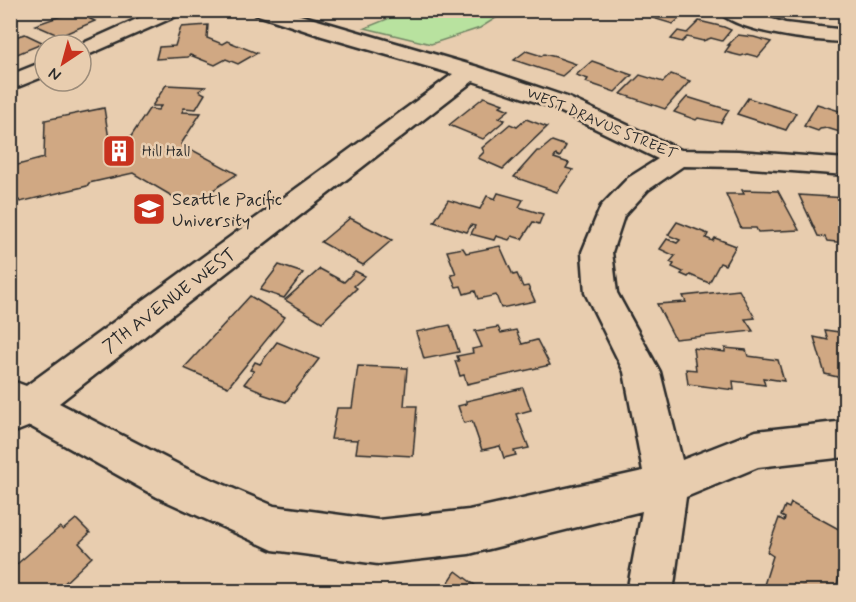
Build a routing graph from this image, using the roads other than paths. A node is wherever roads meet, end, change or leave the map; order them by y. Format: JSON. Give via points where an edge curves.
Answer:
{"nodes":[{"id":1,"x":174,"y":10,"type":"edge"},
{"id":2,"x":262,"y":10,"type":"edge"},
{"id":3,"x":727,"y":10,"type":"edge"},
{"id":4,"x":846,"y":36,"type":"edge"},
{"id":5,"x":93,"y":47,"type":"edge"},
{"id":6,"x":470,"y":72,"type":"junction"},
{"id":7,"x":33,"y":73,"type":"edge"},
{"id":8,"x":10,"y":83,"type":"edge"},
{"id":9,"x":677,"y":158,"type":"junction"},
{"id":10,"x":846,"y":167,"type":"edge"},
{"id":11,"x":16,"y":407,"type":"edge"},
{"id":12,"x":846,"y":439,"type":"edge"},
{"id":13,"x":667,"y":485,"type":"junction"},
{"id":14,"x":650,"y":591,"type":"edge"}],
"edges":[{"from":1,"to":5,"type":"street"},
{"from":2,"to":6,"type":"street","name":"WEST DRAVUS STREET"},
{"from":3,"to":4,"type":"street","via":[[776,28]]},
{"from":6,"to":9,"type":"street","name":"WEST DRAVUS STREET","via":[[559,102]]},
{"from":6,"to":11,"type":"street","name":"7TH AVENUE WEST"},
{"from":7,"to":8,"type":"street"},
{"from":9,"to":10,"type":"street","name":"WEST DRAVUS STREET"},
{"from":9,"to":13,"type":"street","via":[[638,184],[611,213],[597,252],[601,293],[642,372]]},
{"from":11,"to":13,"type":"street","via":[[273,528],[378,542],[468,532]]},
{"from":12,"to":13,"type":"street","via":[[756,449]]},
{"from":13,"to":14,"type":"street"}]}
